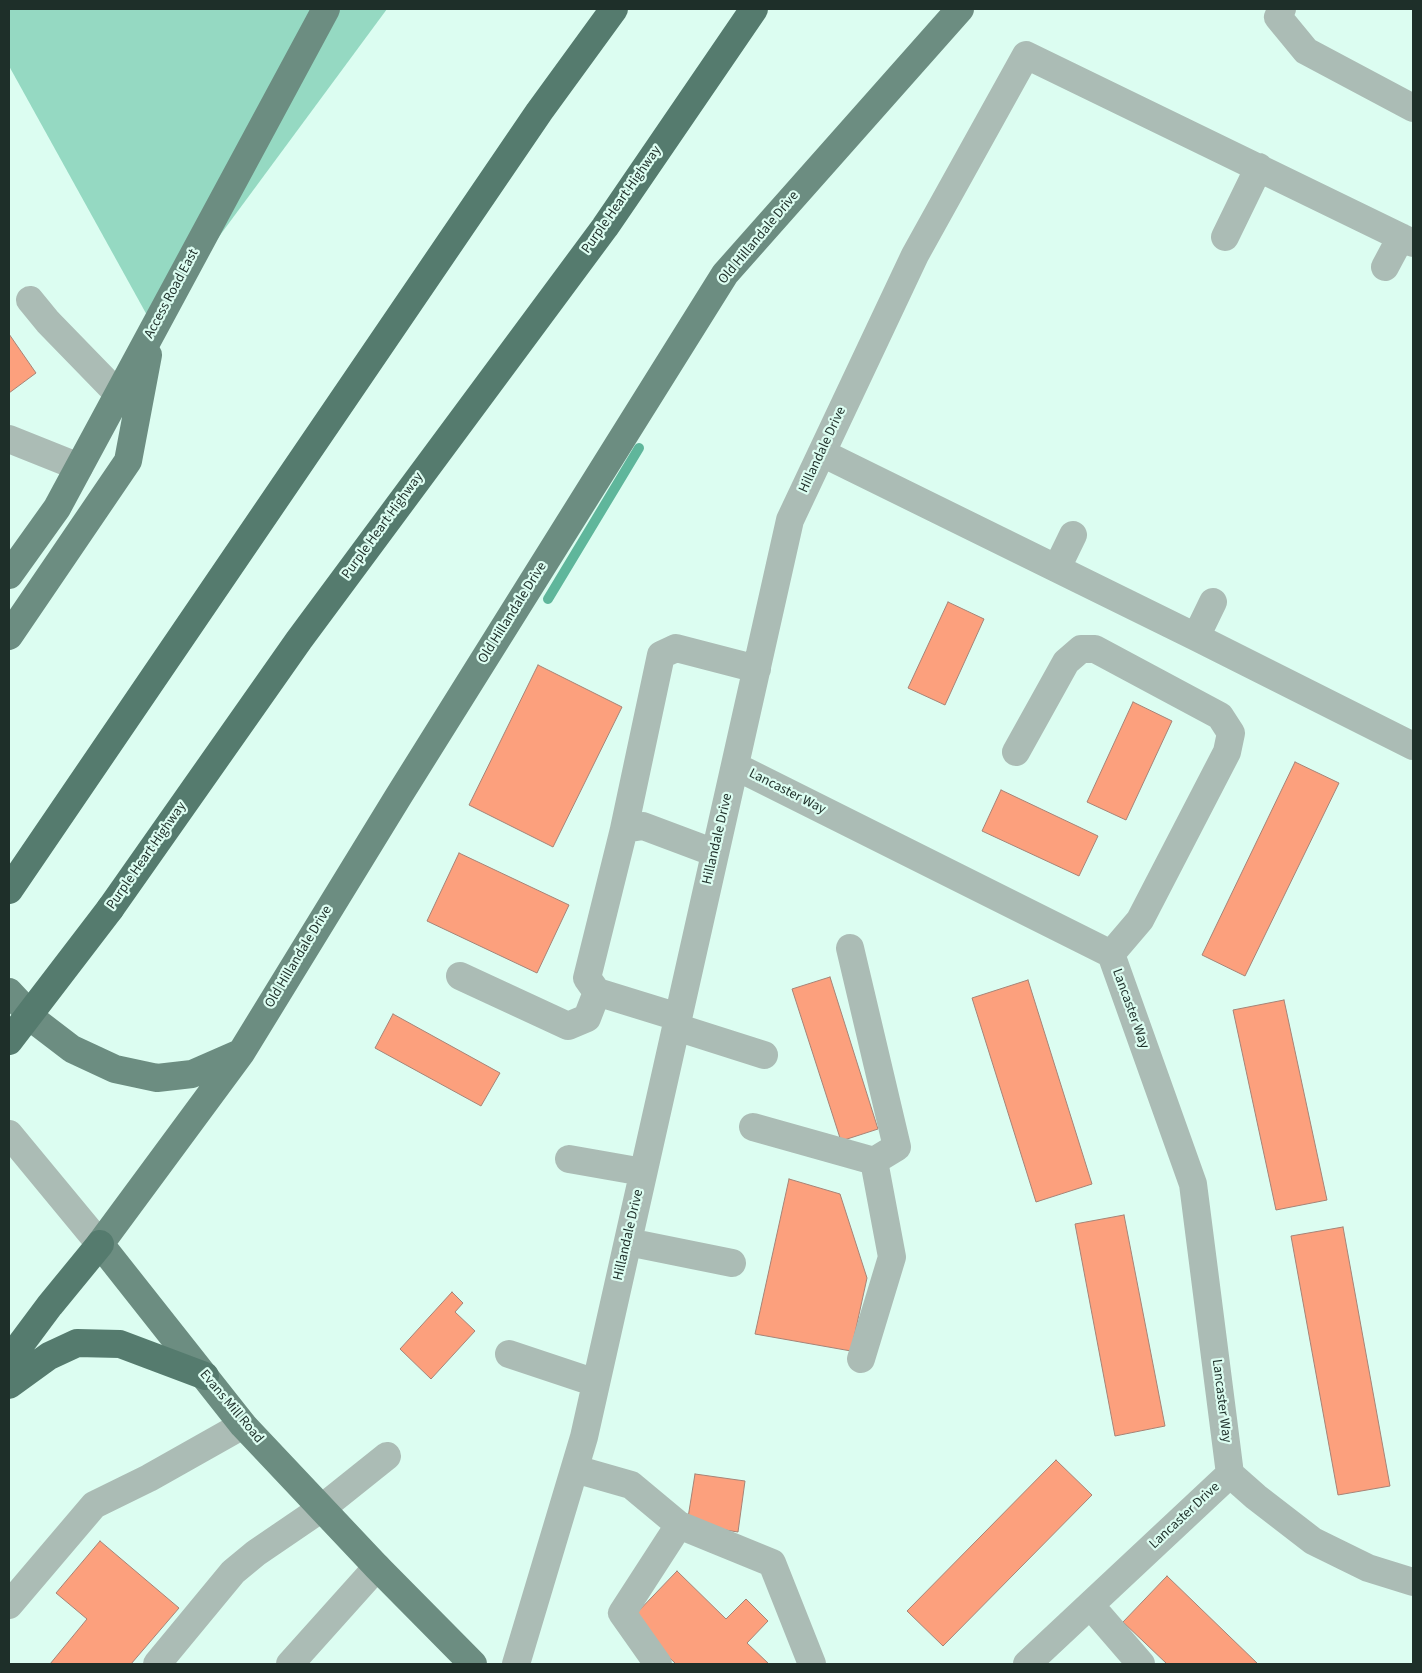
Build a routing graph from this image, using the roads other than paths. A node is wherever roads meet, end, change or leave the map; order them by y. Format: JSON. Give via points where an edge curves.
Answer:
{"nodes":[{"id":1,"x":326,"y":9,"type":"edge"},
{"id":2,"x":614,"y":9,"type":"edge"},
{"id":3,"x":754,"y":9,"type":"edge"},
{"id":4,"x":960,"y":9,"type":"edge"},
{"id":5,"x":1277,"y":11,"type":"edge"},
{"id":6,"x":1413,"y":108,"type":"edge"},
{"id":7,"x":1259,"y":167,"type":"junction"},
{"id":8,"x":1225,"y":237,"type":"dead end"},
{"id":9,"x":1407,"y":240,"type":"edge"},
{"id":10,"x":1385,"y":266,"type":"dead end"},
{"id":11,"x":30,"y":300,"type":"dead end"},
{"id":12,"x":152,"y":331,"type":"junction"},
{"id":13,"x":118,"y":394,"type":"junction"},
{"id":14,"x":9,"y":439,"type":"edge"},
{"id":15,"x":822,"y":453,"type":"junction"},
{"id":16,"x":79,"y":467,"type":"junction"},
{"id":17,"x":1073,"y":535,"type":"dead end"},
{"id":18,"x":1057,"y":568,"type":"junction"},
{"id":19,"x":9,"y":575,"type":"edge"},
{"id":20,"x":1214,"y":602,"type":"dead end"},
{"id":21,"x":9,"y":636,"type":"edge"},
{"id":22,"x":1196,"y":637,"type":"junction"},
{"id":23,"x":757,"y":669,"type":"junction"},
{"id":24,"x":1413,"y":746,"type":"edge"},
{"id":25,"x":1016,"y":752,"type":"dead end"},
{"id":26,"x":735,"y":766,"type":"junction"},
{"id":27,"x":624,"y":829,"type":"junction"},
{"id":28,"x":715,"y":853,"type":"junction"},
{"id":29,"x":9,"y":890,"type":"edge"},
{"id":30,"x":850,"y":948,"type":"dead end"},
{"id":31,"x":1111,"y":954,"type":"junction"},
{"id":32,"x":460,"y":976,"type":"dead end"},
{"id":33,"x":9,"y":992,"type":"edge"},
{"id":34,"x":597,"y":992,"type":"junction"},
{"id":35,"x":677,"y":1022,"type":"junction"},
{"id":36,"x":9,"y":1041,"type":"edge"},
{"id":37,"x":241,"y":1053,"type":"junction"},
{"id":38,"x":764,"y":1055,"type":"dead end"},
{"id":39,"x":753,"y":1127,"type":"dead end"},
{"id":40,"x":9,"y":1134,"type":"edge"},
{"id":41,"x":569,"y":1159,"type":"dead end"},
{"id":42,"x":874,"y":1161,"type":"junction"},
{"id":43,"x":644,"y":1172,"type":"junction"},
{"id":44,"x":628,"y":1242,"type":"junction"},
{"id":45,"x":100,"y":1244,"type":"junction"},
{"id":46,"x":732,"y":1263,"type":"dead end"},
{"id":47,"x":509,"y":1354,"type":"dead end"},
{"id":48,"x":861,"y":1359,"type":"dead end"},
{"id":49,"x":9,"y":1360,"type":"edge"},
{"id":50,"x":205,"y":1376,"type":"junction"},
{"id":51,"x":596,"y":1383,"type":"junction"},
{"id":52,"x":9,"y":1385,"type":"edge"},
{"id":53,"x":243,"y":1425,"type":"junction"},
{"id":54,"x":387,"y":1456,"type":"dead end"},
{"id":55,"x":575,"y":1469,"type":"junction"},
{"id":56,"x":1230,"y":1474,"type":"junction"},
{"id":57,"x":322,"y":1508,"type":"junction"},
{"id":58,"x":679,"y":1525,"type":"junction"},
{"id":59,"x":377,"y":1566,"type":"junction"},
{"id":60,"x":1413,"y":1582,"type":"edge"},
{"id":61,"x":9,"y":1605,"type":"edge"},
{"id":62,"x":1090,"y":1606,"type":"junction"},
{"id":63,"x":157,"y":1664,"type":"edge"},
{"id":64,"x":290,"y":1664,"type":"edge"},
{"id":65,"x":473,"y":1664,"type":"edge"},
{"id":66,"x":516,"y":1664,"type":"edge"},
{"id":67,"x":658,"y":1664,"type":"edge"},
{"id":68,"x":812,"y":1664,"type":"edge"},
{"id":69,"x":1027,"y":1664,"type":"edge"},
{"id":70,"x":1141,"y":1664,"type":"edge"}],
"edges":[{"from":1,"to":12,"type":"main road","name":"Access Road East"},
{"from":2,"to":29,"type":"highway","via":[[534,120]]},
{"from":3,"to":36,"type":"highway","name":"Purple Heart Highway","bridge":true,"via":[[605,227],[299,640],[110,909]]},
{"from":4,"to":37,"type":"main road","name":"Old Hillandale Drive","via":[[726,274],[403,788]]},
{"from":5,"to":6,"type":"street","via":[[1306,51]]},
{"from":7,"to":8,"type":"street"},
{"from":7,"to":9,"type":"street"},
{"from":7,"to":15,"type":"street","name":"Hillandale Drive","via":[[1026,54],[915,254]]},
{"from":9,"to":10,"type":"street"},
{"from":11,"to":13,"type":"street"},
{"from":12,"to":13,"type":"main road","name":"Access Road East"},
{"from":12,"to":21,"type":"main road","via":[[128,461]]},
{"from":13,"to":16,"type":"main road","name":"Access Road East"},
{"from":14,"to":16,"type":"street"},
{"from":15,"to":18,"type":"street"},
{"from":15,"to":23,"type":"street","name":"Hillandale Drive","via":[[790,520]]},
{"from":16,"to":19,"type":"main road","name":"Access Road East","via":[[57,508]]},
{"from":17,"to":18,"type":"street"},
{"from":18,"to":22,"type":"street"},
{"from":20,"to":22,"type":"street"},
{"from":22,"to":24,"type":"street"},
{"from":23,"to":26,"type":"street","name":"Hillandale Drive"},
{"from":23,"to":27,"type":"street","via":[[676,648],[661,655]]},
{"from":25,"to":31,"type":"street","via":[[1066,662],[1081,649],[1095,649],[1220,716],[1231,733],[1227,752],[1140,920]]},
{"from":26,"to":28,"type":"street","name":"Hillandale Drive"},
{"from":26,"to":31,"type":"street","name":"Lancaster Way"},
{"from":27,"to":28,"type":"street","via":[[643,826]]},
{"from":27,"to":34,"type":"street","via":[[587,978]]},
{"from":28,"to":35,"type":"street","name":"Hillandale Drive"},
{"from":30,"to":42,"type":"street","via":[[897,1147]]},
{"from":31,"to":56,"type":"street","name":"Lancaster Way","via":[[1193,1184]]},
{"from":32,"to":34,"type":"street","via":[[568,1026],[587,1018]]},
{"from":33,"to":37,"type":"main road","via":[[38,1023],[72,1049],[115,1069],[157,1078],[192,1074]]},
{"from":34,"to":35,"type":"street"},
{"from":35,"to":38,"type":"street"},
{"from":35,"to":43,"type":"street","name":"Hillandale Drive"},
{"from":37,"to":45,"type":"main road","name":"Old Hillandale Drive"},
{"from":39,"to":42,"type":"street"},
{"from":40,"to":45,"type":"street","name":"Evans Mill Road"},
{"from":41,"to":43,"type":"street"},
{"from":42,"to":48,"type":"street","via":[[892,1257]]},
{"from":43,"to":44,"type":"street","name":"Hillandale Drive"},
{"from":44,"to":46,"type":"street"},
{"from":44,"to":51,"type":"street","name":"Hillandale Drive"},
{"from":45,"to":49,"type":"highway"},
{"from":45,"to":50,"type":"main road","name":"Evans Mill Road"},
{"from":47,"to":51,"type":"street"},
{"from":50,"to":52,"type":"highway","via":[[120,1344],[77,1343],[49,1356]]},
{"from":50,"to":53,"type":"main road","name":"Evans Mill Road"},
{"from":51,"to":55,"type":"street","name":"Hillandale Drive"},
{"from":53,"to":57,"type":"main road","name":"Evans Mill Road"},
{"from":53,"to":61,"type":"street","via":[[94,1505]]},
{"from":54,"to":57,"type":"street"},
{"from":55,"to":58,"type":"street","via":[[631,1485]]},
{"from":55,"to":66,"type":"street","name":"Hillandale Drive"},
{"from":56,"to":60,"type":"street","name":"Lancaster Drive","via":[[1313,1541],[1368,1568]]},
{"from":56,"to":62,"type":"street","name":"Lancaster Drive"},
{"from":57,"to":59,"type":"main road","name":"Evans Mill Road"},
{"from":57,"to":63,"type":"street","via":[[233,1572]]},
{"from":58,"to":67,"type":"street","via":[[622,1613]]},
{"from":58,"to":68,"type":"street","via":[[772,1563]]},
{"from":59,"to":64,"type":"street"},
{"from":59,"to":65,"type":"main road","name":"Evans Mill Road"},
{"from":62,"to":69,"type":"street","name":"Lancaster Drive"},
{"from":62,"to":70,"type":"street"}]}
